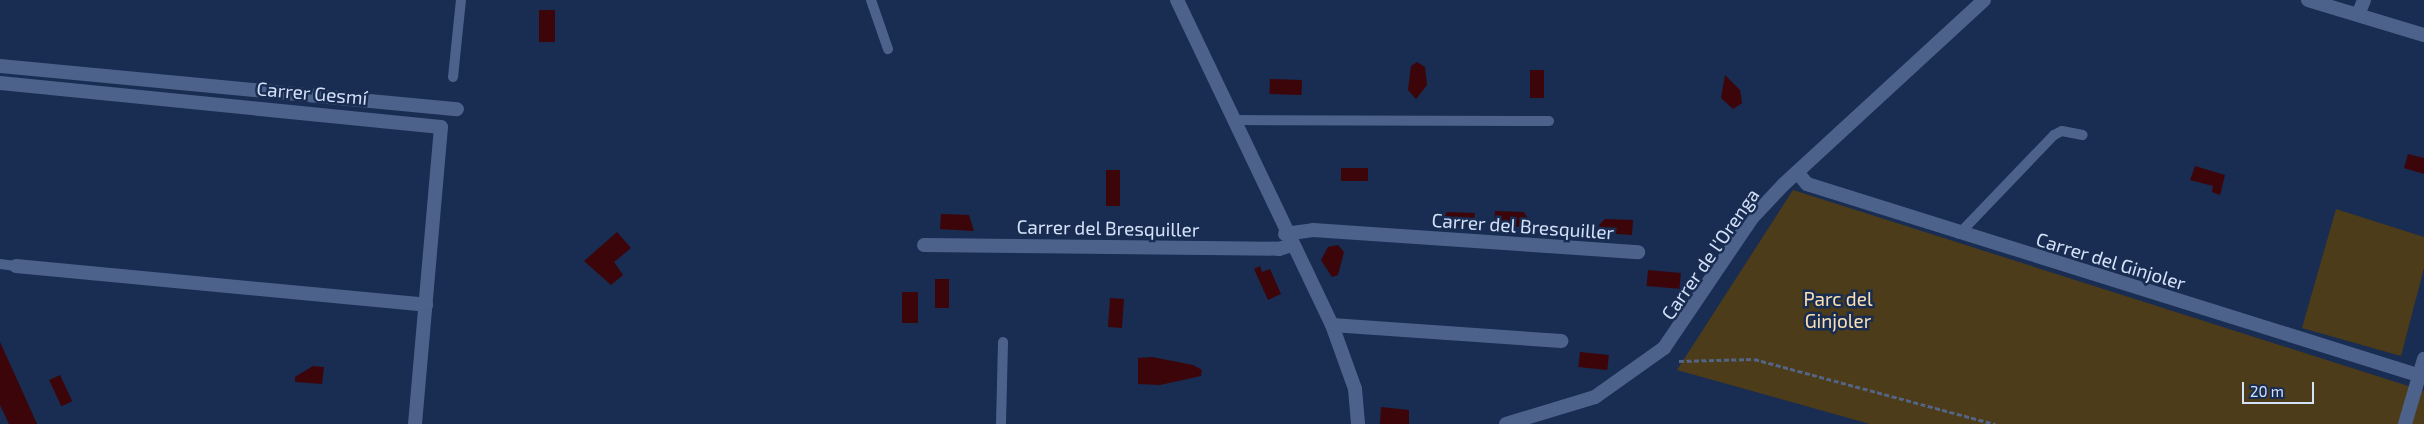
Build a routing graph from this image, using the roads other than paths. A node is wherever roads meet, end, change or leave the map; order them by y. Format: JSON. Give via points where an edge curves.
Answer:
{"nodes":[{"id":1,"x":461,"y":0,"type":"edge"},
{"id":2,"x":871,"y":0,"type":"edge"},
{"id":3,"x":1177,"y":0,"type":"edge"},
{"id":4,"x":1984,"y":0,"type":"edge"},
{"id":5,"x":2308,"y":0,"type":"edge"},
{"id":6,"x":2364,"y":0,"type":"edge"},
{"id":7,"x":2358,"y":15,"type":"junction"},
{"id":8,"x":2424,"y":35,"type":"edge"},
{"id":9,"x":888,"y":49,"type":"dead end"},
{"id":10,"x":0,"y":66,"type":"edge"},
{"id":11,"x":453,"y":78,"type":"dead end"},
{"id":12,"x":0,"y":83,"type":"edge"},
{"id":13,"x":457,"y":109,"type":"dead end"},
{"id":14,"x":1233,"y":120,"type":"junction"},
{"id":15,"x":1548,"y":121,"type":"dead end"},
{"id":16,"x":2083,"y":134,"type":"dead end"},
{"id":17,"x":1797,"y":172,"type":"junction"},
{"id":18,"x":1959,"y":234,"type":"junction"},
{"id":19,"x":1288,"y":239,"type":"junction"},
{"id":20,"x":924,"y":244,"type":"dead end"},
{"id":21,"x":1638,"y":252,"type":"dead end"},
{"id":22,"x":0,"y":264,"type":"edge"},
{"id":23,"x":16,"y":266,"type":"joint"},
{"id":24,"x":426,"y":304,"type":"junction"},
{"id":25,"x":1332,"y":326,"type":"junction"},
{"id":26,"x":1561,"y":341,"type":"dead end"},
{"id":27,"x":1003,"y":342,"type":"dead end"},
{"id":28,"x":2424,"y":360,"type":"edge"},
{"id":29,"x":2422,"y":376,"type":"edge"},
{"id":30,"x":415,"y":424,"type":"edge"},
{"id":31,"x":1001,"y":424,"type":"edge"},
{"id":32,"x":1358,"y":424,"type":"edge"},
{"id":33,"x":1506,"y":424,"type":"edge"},
{"id":34,"x":2405,"y":424,"type":"edge"}],
"edges":[{"from":1,"to":11,"type":"lane"},
{"from":2,"to":9,"type":"lane"},
{"from":3,"to":14,"type":"street"},
{"from":4,"to":17,"type":"street","name":"Carrer de l'Orenga"},
{"from":5,"to":7,"type":"street"},
{"from":6,"to":7,"type":"street"},
{"from":7,"to":8,"type":"street"},
{"from":10,"to":13,"type":"street","name":"Carrer Gesmí"},
{"from":12,"to":24,"type":"street","name":"Carrer Gesmí","via":[[434,123],[443,132]]},
{"from":14,"to":15,"type":"lane"},
{"from":14,"to":19,"type":"street"},
{"from":16,"to":18,"type":"lane","via":[[2062,131],[2054,135]]},
{"from":17,"to":18,"type":"street","name":"Carrer del Ginjoler","via":[[1808,184]]},
{"from":17,"to":33,"type":"street","name":"Carrer de l'Orenga","via":[[1752,218],[1691,314],[1656,356],[1595,396]]},
{"from":18,"to":29,"type":"street","name":"Carrer del Ginjoler"},
{"from":19,"to":20,"type":"street","name":"Carrer del Bresquiller","via":[[1278,249]]},
{"from":19,"to":21,"type":"street","name":"Carrer del Bresquiller","via":[[1313,230]]},
{"from":19,"to":25,"type":"street"},
{"from":22,"to":23,"type":"lane"},
{"from":23,"to":24,"type":"street"},
{"from":24,"to":30,"type":"street","name":"Carrer Gesmí"},
{"from":25,"to":26,"type":"street"},
{"from":25,"to":32,"type":"street","via":[[1355,389]]},
{"from":27,"to":31,"type":"lane"},
{"from":28,"to":29,"type":"street"},
{"from":29,"to":34,"type":"street"}]}
